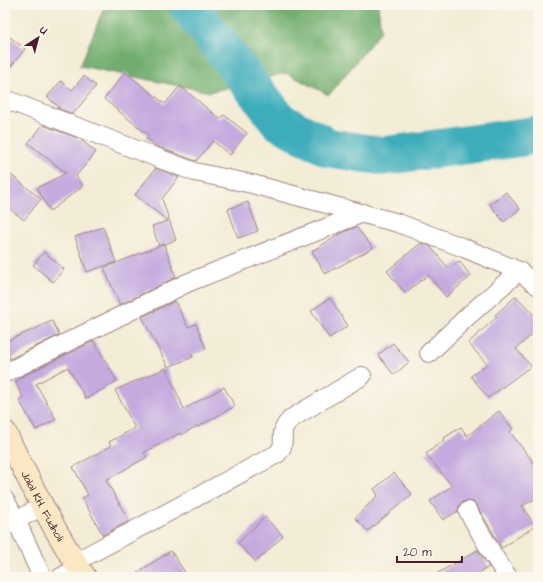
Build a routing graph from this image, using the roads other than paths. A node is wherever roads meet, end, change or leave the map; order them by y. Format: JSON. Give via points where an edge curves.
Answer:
{"nodes":[{"id":1,"x":5,"y":99,"type":"edge"},
{"id":2,"x":363,"y":213,"type":"junction"},
{"id":3,"x":519,"y":271,"type":"junction"},
{"id":4,"x":538,"y":286,"type":"edge"},
{"id":5,"x":429,"y":353,"type":"dead end"},
{"id":6,"x":5,"y":373,"type":"edge"},
{"id":7,"x":362,"y":376,"type":"dead end"},
{"id":8,"x":6,"y":435,"type":"edge"},
{"id":9,"x":5,"y":500,"type":"edge"},
{"id":10,"x":43,"y":506,"type":"junction"},
{"id":11,"x":468,"y":511,"type":"dead end"},
{"id":12,"x":11,"y":523,"type":"edge"},
{"id":13,"x":75,"y":571,"type":"edge"},
{"id":14,"x":42,"y":577,"type":"edge"},
{"id":15,"x":508,"y":577,"type":"edge"}],
"edges":[{"from":1,"to":2,"type":"street","via":[[195,172]]},
{"from":2,"to":3,"type":"street","via":[[404,225]]},
{"from":2,"to":6,"type":"street","via":[[187,283]]},
{"from":3,"to":4,"type":"street"},
{"from":3,"to":5,"type":"street"},
{"from":7,"to":13,"type":"street","via":[[292,418],[285,427],[283,444],[277,454]]},
{"from":8,"to":10,"type":"main road","name":"Jalal KH. Fudholi"},
{"from":9,"to":12,"type":"street"},
{"from":10,"to":12,"type":"street"},
{"from":10,"to":13,"type":"main road","name":"Jalal KH. Fudholi"},
{"from":11,"to":15,"type":"street"},
{"from":12,"to":14,"type":"street"}]}
